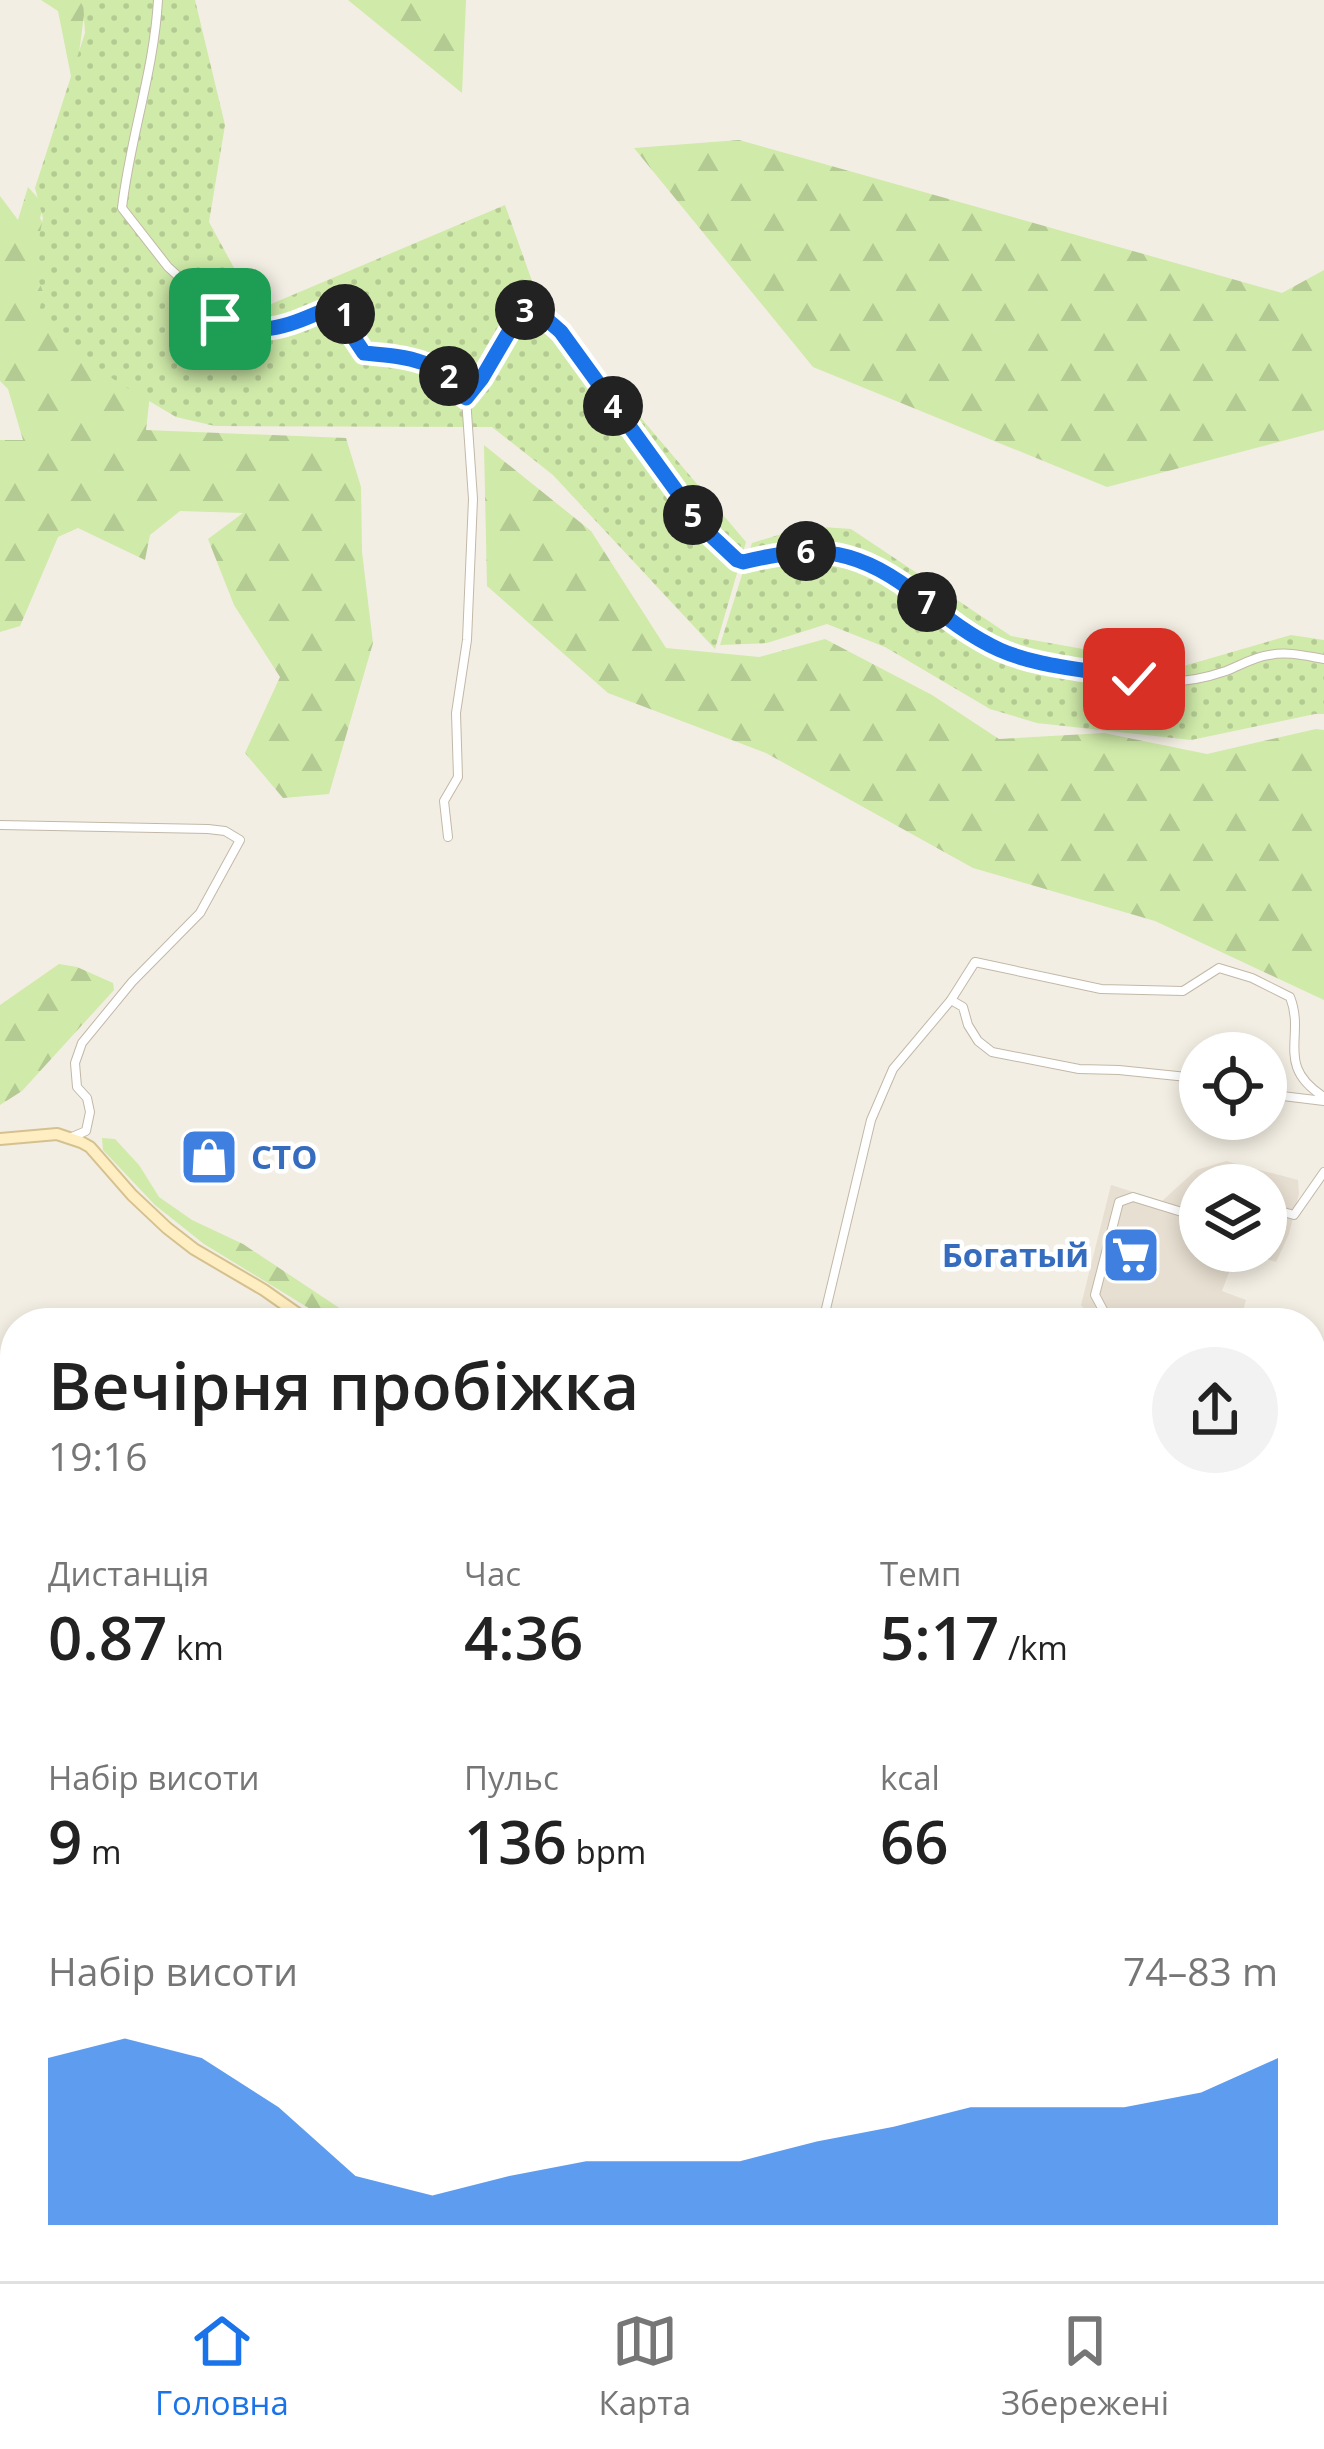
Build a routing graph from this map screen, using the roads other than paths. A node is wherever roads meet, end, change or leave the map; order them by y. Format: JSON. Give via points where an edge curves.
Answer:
{"nodes":[{"id":1,"x":158,"y":0,"type":"edge"},
{"id":2,"x":466,"y":398,"type":"junction"},
{"id":3,"x":1324,"y":659,"type":"edge"},
{"id":4,"x":0,"y":825,"type":"edge"},
{"id":5,"x":448,"y":837,"type":"dead end"},
{"id":6,"x":951,"y":1000,"type":"junction"},
{"id":7,"x":1179,"y":1076,"type":"edge"},
{"id":8,"x":1287,"y":1096,"type":"edge"},
{"id":9,"x":1324,"y":1099,"type":"edge"},
{"id":10,"x":71,"y":1137,"type":"junction"},
{"id":11,"x":0,"y":1138,"type":"edge"},
{"id":12,"x":1324,"y":1172,"type":"edge"},
{"id":13,"x":1179,"y":1211,"type":"edge"},
{"id":14,"x":1287,"y":1213,"type":"edge"},
{"id":15,"x":288,"y":1308,"type":"edge"},
{"id":16,"x":826,"y":1308,"type":"edge"},
{"id":17,"x":1102,"y":1308,"type":"edge"}],
"edges":[{"from":1,"to":2,"type":"street","via":[[122,208],[220,319],[272,329],[339,307],[364,353],[442,370]]},
{"from":2,"to":3,"type":"street","via":[[520,313],[530,310],[561,332],[704,529],[737,560],[812,551],[850,556],[997,649],[1134,679],[1210,676],[1273,654]]},
{"from":2,"to":5,"type":"street","via":[[473,499]]},
{"from":4,"to":10,"type":"street","via":[[208,829],[240,841],[200,913],[82,1043],[77,1087],[90,1112],[86,1131]]},
{"from":6,"to":7,"type":"street","via":[[992,1052]]},
{"from":6,"to":9,"type":"street","via":[[975,962],[1102,989],[1183,991],[1219,968],[1290,997],[1296,1065]]},
{"from":6,"to":16,"type":"street","via":[[893,1069],[871,1120]]},
{"from":8,"to":9,"type":"street"},
{"from":10,"to":11,"type":"main road"},
{"from":10,"to":15,"type":"main road","via":[[180,1238]]},
{"from":12,"to":14,"type":"street","via":[[1294,1215]]},
{"from":13,"to":17,"type":"street","via":[[1133,1197],[1119,1202],[1095,1295]]}]}
